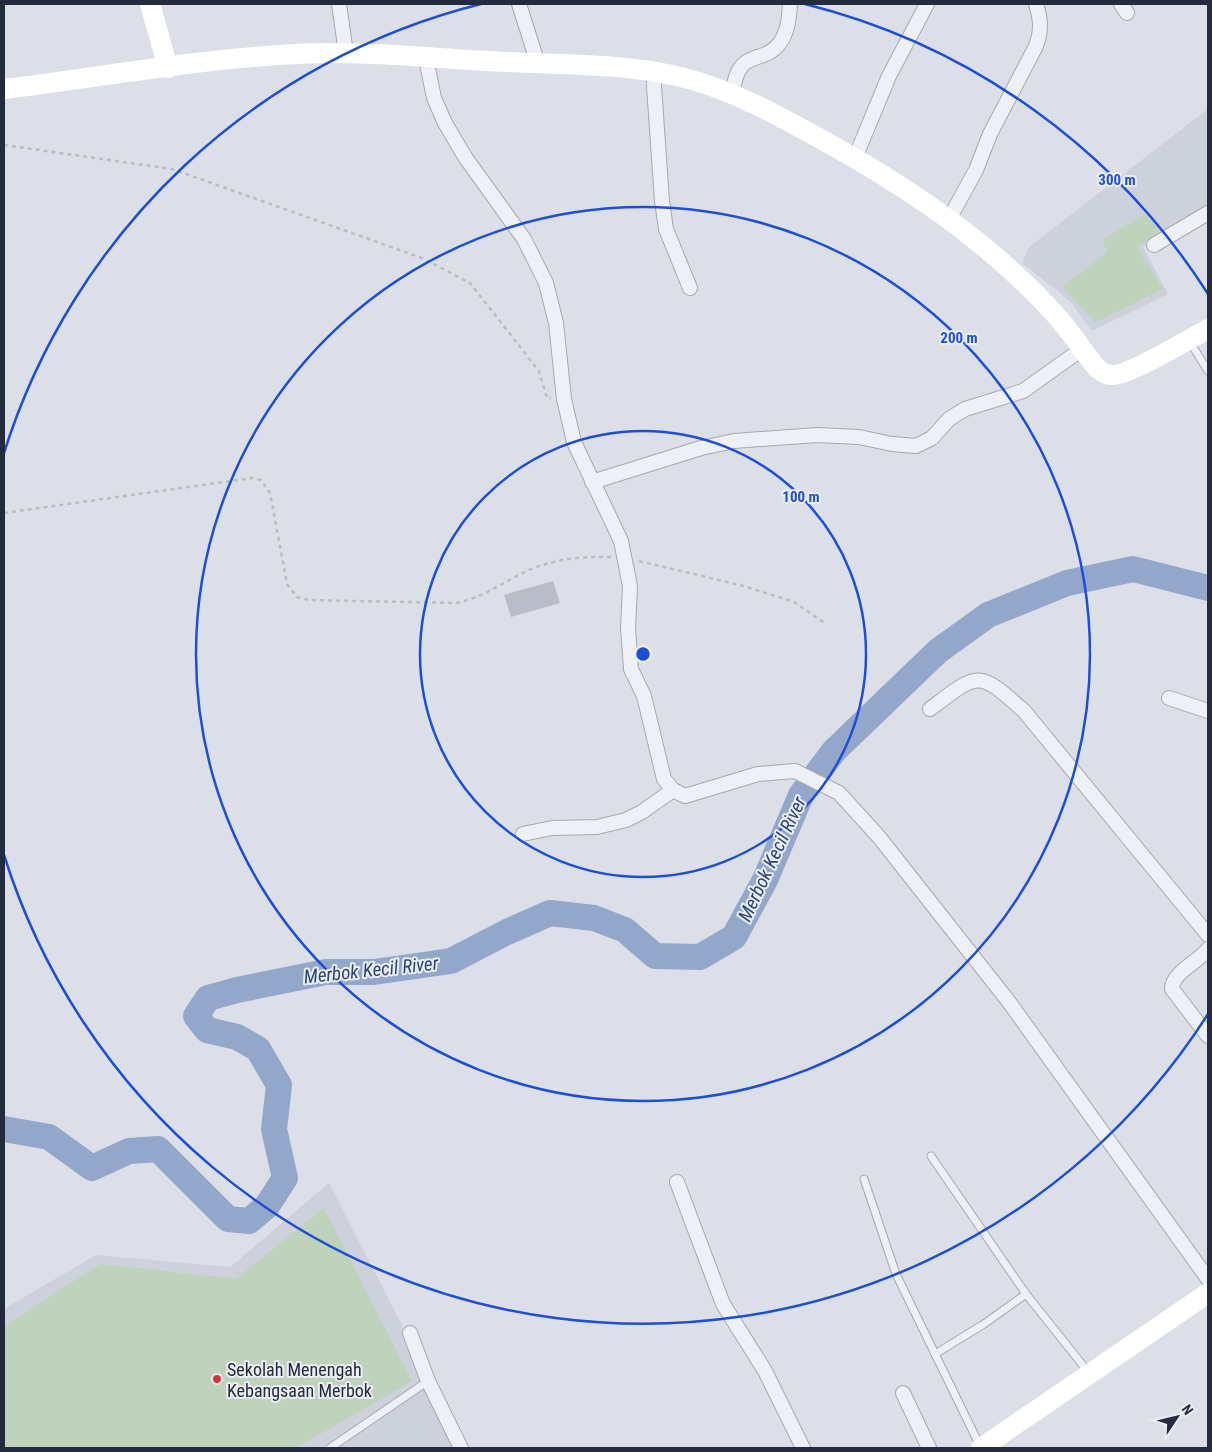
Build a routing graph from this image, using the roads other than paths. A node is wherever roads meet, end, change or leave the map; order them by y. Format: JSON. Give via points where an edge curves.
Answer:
{"nodes":[{"id":1,"x":150,"y":4,"type":"edge"},
{"id":2,"x":339,"y":4,"type":"edge"},
{"id":3,"x":519,"y":4,"type":"edge"},
{"id":4,"x":790,"y":4,"type":"edge"},
{"id":5,"x":927,"y":4,"type":"edge"},
{"id":6,"x":1036,"y":4,"type":"edge"},
{"id":7,"x":346,"y":53,"type":"junction"},
{"id":8,"x":426,"y":59,"type":"junction"},
{"id":9,"x":538,"y":64,"type":"junction"},
{"id":10,"x":168,"y":68,"type":"junction"},
{"id":11,"x":653,"y":72,"type":"junction"},
{"id":12,"x":4,"y":89,"type":"edge"},
{"id":13,"x":732,"y":95,"type":"junction"},
{"id":14,"x":855,"y":158,"type":"junction"},
{"id":15,"x":1208,"y":213,"type":"edge"},
{"id":16,"x":949,"y":219,"type":"junction"},
{"id":17,"x":1154,"y":245,"type":"dead end"},
{"id":18,"x":690,"y":288,"type":"dead end"},
{"id":19,"x":1208,"y":328,"type":"edge"},
{"id":20,"x":1189,"y":339,"type":"junction"},
{"id":21,"x":1082,"y":349,"type":"junction"},
{"id":22,"x":1208,"y":371,"type":"edge"},
{"id":23,"x":592,"y":482,"type":"junction"},
{"id":24,"x":1169,"y":698,"type":"dead end"},
{"id":25,"x":930,"y":709,"type":"dead end"},
{"id":26,"x":1208,"y":711,"type":"edge"},
{"id":27,"x":673,"y":790,"type":"junction"},
{"id":28,"x":523,"y":834,"type":"dead end"},
{"id":29,"x":1208,"y":935,"type":"edge"},
{"id":30,"x":1208,"y":949,"type":"edge"},
{"id":31,"x":1208,"y":1036,"type":"edge"},
{"id":32,"x":931,"y":1156,"type":"dead end"},
{"id":33,"x":864,"y":1179,"type":"dead end"},
{"id":34,"x":677,"y":1182,"type":"dead end"},
{"id":35,"x":1208,"y":1279,"type":"edge"},
{"id":36,"x":1208,"y":1293,"type":"edge"},
{"id":37,"x":1026,"y":1294,"type":"junction"},
{"id":38,"x":410,"y":1333,"type":"dead end"},
{"id":39,"x":935,"y":1354,"type":"junction"},
{"id":40,"x":1090,"y":1374,"type":"junction"},
{"id":41,"x":428,"y":1382,"type":"junction"},
{"id":42,"x":903,"y":1393,"type":"dead end"},
{"id":43,"x":330,"y":1448,"type":"edge"},
{"id":44,"x":461,"y":1448,"type":"edge"},
{"id":45,"x":803,"y":1448,"type":"edge"},
{"id":46,"x":929,"y":1448,"type":"edge"},
{"id":47,"x":981,"y":1448,"type":"edge"}],
"edges":[{"from":1,"to":10,"type":"street"},
{"from":2,"to":7,"type":"street"},
{"from":3,"to":9,"type":"street"},
{"from":4,"to":13,"type":"street","via":[[786,31],[780,42],[770,52],[744,63],[738,71]]},
{"from":5,"to":14,"type":"street","via":[[889,76]]},
{"from":6,"to":16,"type":"street","via":[[1040,36]]},
{"from":7,"to":8,"type":"street"},
{"from":7,"to":10,"type":"street","via":[[225,59]]},
{"from":8,"to":9,"type":"street"},
{"from":8,"to":23,"type":"street","via":[[434,98],[445,123],[480,179],[524,239],[546,284],[556,323],[564,399],[574,442]]},
{"from":9,"to":11,"type":"street"},
{"from":10,"to":12,"type":"street"},
{"from":11,"to":13,"type":"street","via":[[692,80]]},
{"from":11,"to":18,"type":"street","via":[[666,229]]},
{"from":13,"to":14,"type":"street"},
{"from":14,"to":16,"type":"street"},
{"from":15,"to":17,"type":"street"},
{"from":16,"to":21,"type":"street","via":[[1038,296]]},
{"from":19,"to":20,"type":"street"},
{"from":20,"to":21,"type":"street","via":[[1129,371],[1112,376],[1097,368]]},
{"from":20,"to":22,"type":"lane"},
{"from":21,"to":23,"type":"street","via":[[1023,391],[965,409],[949,419],[932,438],[916,446],[859,437],[818,435],[734,441]]},
{"from":23,"to":27,"type":"street","via":[[614,523],[625,558],[630,586],[628,628],[631,669],[644,696],[661,772]]},
{"from":24,"to":26,"type":"street"},
{"from":25,"to":29,"type":"street","via":[[974,680],[984,680],[1002,691],[1024,711]]},
{"from":27,"to":28,"type":"street","via":[[626,820],[597,827],[552,828]]},
{"from":27,"to":35,"type":"street","via":[[684,796],[691,795],[758,774],[795,771],[839,793],[885,844],[1009,1002]]},
{"from":30,"to":31,"type":"street","via":[[1174,980],[1172,989]]},
{"from":32,"to":37,"type":"lane"},
{"from":33,"to":39,"type":"lane","via":[[896,1274]]},
{"from":34,"to":45,"type":"street","via":[[723,1304],[766,1371]]},
{"from":36,"to":40,"type":"street"},
{"from":37,"to":39,"type":"lane"},
{"from":37,"to":40,"type":"lane"},
{"from":38,"to":41,"type":"street"},
{"from":39,"to":47,"type":"lane"},
{"from":40,"to":47,"type":"street"},
{"from":41,"to":43,"type":"lane"},
{"from":41,"to":44,"type":"street"},
{"from":42,"to":46,"type":"street"}]}
